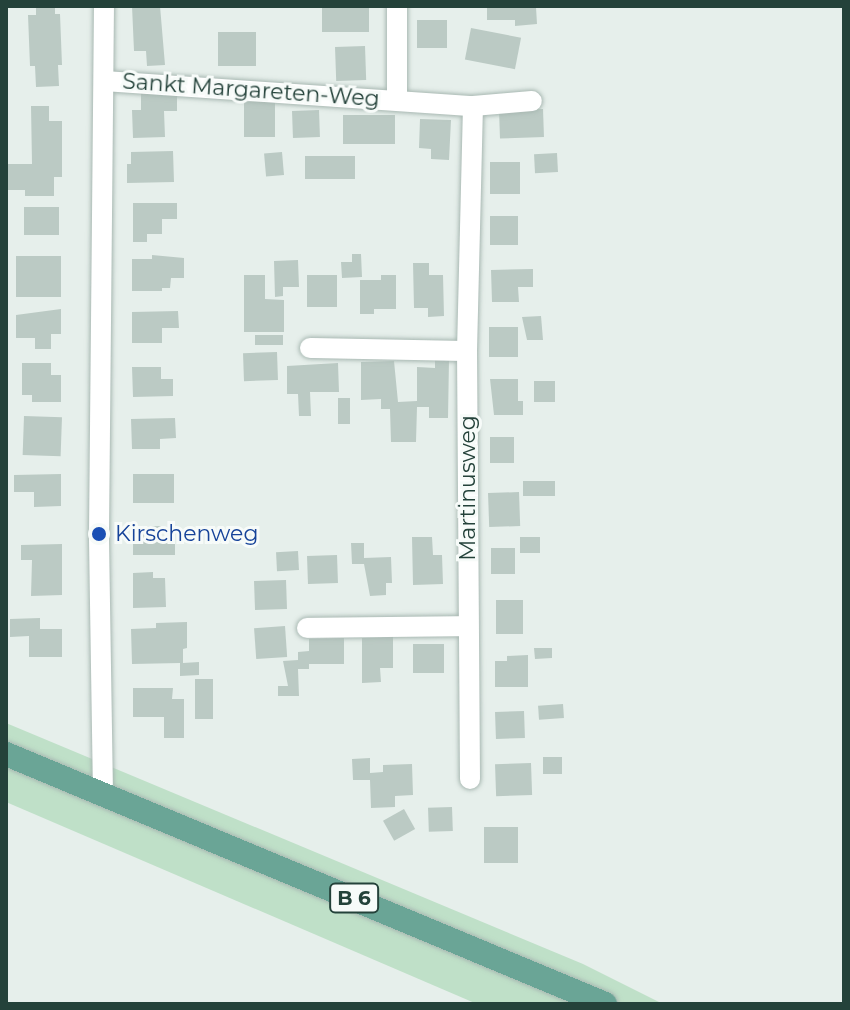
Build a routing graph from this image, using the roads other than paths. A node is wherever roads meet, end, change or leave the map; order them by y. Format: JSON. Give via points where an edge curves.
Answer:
{"nodes":[{"id":1,"x":104,"y":6,"type":"edge"},
{"id":2,"x":397,"y":6,"type":"edge"},
{"id":3,"x":104,"y":81,"type":"junction"},
{"id":4,"x":397,"y":100,"type":"junction"},
{"id":5,"x":532,"y":101,"type":"dead end"},
{"id":6,"x":473,"y":106,"type":"junction"},
{"id":7,"x":310,"y":348,"type":"dead end"},
{"id":8,"x":467,"y":351,"type":"junction"},
{"id":9,"x":468,"y":626,"type":"junction"},
{"id":10,"x":307,"y":628,"type":"dead end"},
{"id":11,"x":6,"y":754,"type":"edge"},
{"id":12,"x":470,"y":779,"type":"dead end"},
{"id":13,"x":103,"y":794,"type":"junction"},
{"id":14,"x":605,"y":1004,"type":"edge"}],
"edges":[{"from":1,"to":3,"type":"street"},
{"from":2,"to":4,"type":"street","name":"Sankt Margareten-Weg"},
{"from":3,"to":4,"type":"street","name":"Sankt Margareten-Weg"},
{"from":3,"to":13,"type":"street","via":[[99,534]]},
{"from":4,"to":6,"type":"street","name":"Sankt Margareten-Weg"},
{"from":5,"to":6,"type":"street","name":"Sankt Margareten-Weg"},
{"from":6,"to":8,"type":"street","name":"Martinusweg"},
{"from":7,"to":8,"type":"street"},
{"from":8,"to":9,"type":"street","name":"Martinusweg"},
{"from":9,"to":10,"type":"street"},
{"from":9,"to":12,"type":"street","name":"Martinusweg"},
{"from":11,"to":13,"type":"main road","number":"B 6"},
{"from":13,"to":14,"type":"main road","number":"B 6"}]}
